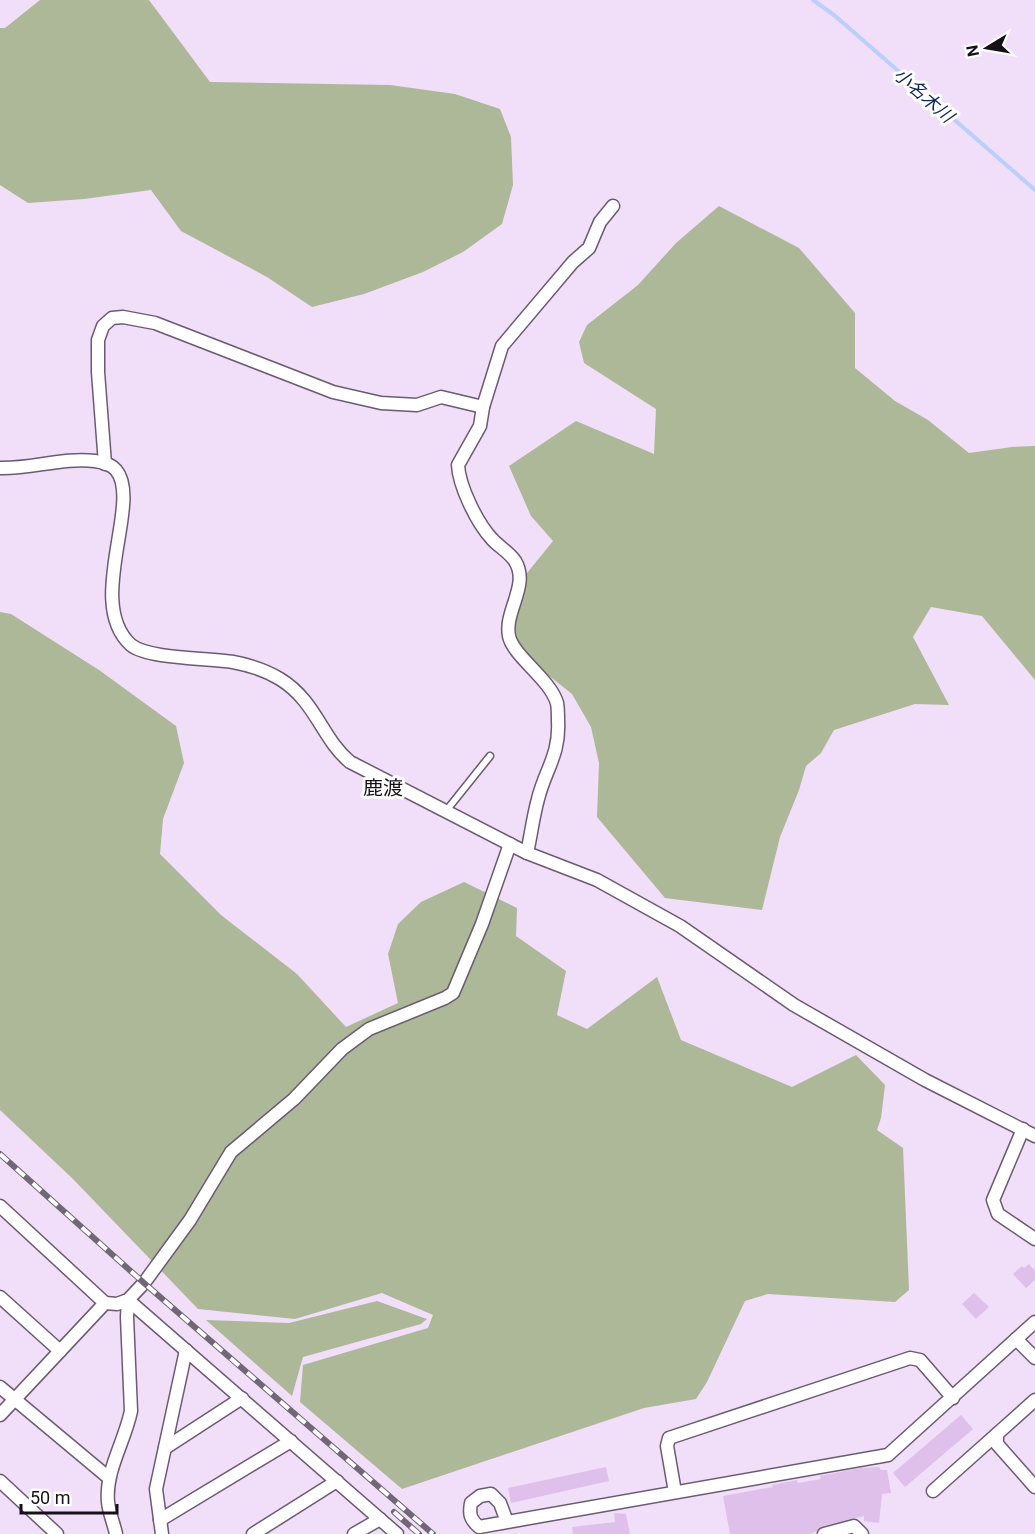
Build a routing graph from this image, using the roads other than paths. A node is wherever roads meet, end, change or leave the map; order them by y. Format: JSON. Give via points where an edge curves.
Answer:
{"nodes":[{"id":1,"x":613,"y":206,"type":"dead end"},
{"id":2,"x":483,"y":407,"type":"junction"},
{"id":3,"x":105,"y":464,"type":"junction"},
{"id":4,"x":0,"y":468,"type":"edge"},
{"id":5,"x":490,"y":756,"type":"dead end"},
{"id":6,"x":446,"y":811,"type":"junction"},
{"id":7,"x":510,"y":844,"type":"junction"},
{"id":8,"x":527,"y":853,"type":"junction"},
{"id":9,"x":1023,"y":1129,"type":"junction"},
{"id":10,"x":1035,"y":1136,"type":"edge"},
{"id":11,"x":0,"y":1206,"type":"edge"},
{"id":12,"x":1035,"y":1239,"type":"edge"},
{"id":13,"x":0,"y":1297,"type":"edge"},
{"id":14,"x":128,"y":1300,"type":"junction"},
{"id":15,"x":105,"y":1303,"type":"junction"},
{"id":16,"x":1035,"y":1322,"type":"edge"},
{"id":17,"x":1016,"y":1339,"type":"junction"},
{"id":18,"x":186,"y":1350,"type":"junction"},
{"id":19,"x":60,"y":1352,"type":"junction"},
{"id":20,"x":1035,"y":1358,"type":"edge"},
{"id":21,"x":0,"y":1387,"type":"edge"},
{"id":22,"x":242,"y":1398,"type":"junction"},
{"id":23,"x":953,"y":1398,"type":"junction"},
{"id":24,"x":14,"y":1400,"type":"junction"},
{"id":25,"x":1035,"y":1400,"type":"edge"},
{"id":26,"x":0,"y":1415,"type":"edge"},
{"id":27,"x":997,"y":1434,"type":"junction"},
{"id":28,"x":291,"y":1441,"type":"junction"},
{"id":29,"x":165,"y":1448,"type":"junction"},
{"id":30,"x":109,"y":1478,"type":"junction"},
{"id":31,"x":0,"y":1481,"type":"edge"},
{"id":32,"x":337,"y":1481,"type":"junction"},
{"id":33,"x":1035,"y":1487,"type":"edge"},
{"id":34,"x":933,"y":1491,"type":"dead end"},
{"id":35,"x":675,"y":1492,"type":"junction"},
{"id":36,"x":380,"y":1519,"type":"junction"},
{"id":37,"x":159,"y":1520,"type":"junction"},
{"id":38,"x":507,"y":1522,"type":"dead end"},
{"id":39,"x":57,"y":1534,"type":"edge"},
{"id":40,"x":116,"y":1534,"type":"edge"},
{"id":41,"x":162,"y":1534,"type":"edge"},
{"id":42,"x":253,"y":1534,"type":"edge"},
{"id":43,"x":354,"y":1534,"type":"edge"},
{"id":44,"x":397,"y":1534,"type":"edge"},
{"id":45,"x":824,"y":1534,"type":"edge"},
{"id":46,"x":862,"y":1534,"type":"edge"}],
"edges":[{"from":1,"to":2,"type":"street","via":[[600,222],[589,248],[502,346]]},
{"from":2,"to":3,"type":"street","via":[[441,397],[417,405],[381,403],[333,392],[156,323],[112,318],[103,326],[98,340]]},
{"from":2,"to":8,"type":"street","via":[[480,426],[458,465],[459,478],[490,538],[515,561],[520,578],[509,619],[509,638],[557,702],[559,735],[555,758],[538,797]]},
{"from":3,"to":4,"type":"street","via":[[71,461]]},
{"from":3,"to":6,"type":"street","via":[[116,470],[123,495],[111,587],[116,621],[132,646],[147,652],[234,662],[280,679],[312,708],[350,762]]},
{"from":5,"to":6,"type":"lane"},
{"from":6,"to":7,"type":"street"},
{"from":7,"to":8,"type":"street"},
{"from":7,"to":14,"type":"street","via":[[453,993],[353,1039],[294,1099],[231,1152],[190,1220]]},
{"from":8,"to":9,"type":"street","via":[[597,880],[680,926],[794,1005],[925,1080]]},
{"from":9,"to":10,"type":"street"},
{"from":9,"to":12,"type":"street","via":[[993,1200],[998,1214]]},
{"from":11,"to":15,"type":"street"},
{"from":13,"to":19,"type":"street"},
{"from":14,"to":15,"type":"street"},
{"from":14,"to":18,"type":"street"},
{"from":14,"to":30,"type":"street","via":[[131,1411]]},
{"from":15,"to":19,"type":"street"},
{"from":16,"to":17,"type":"street"},
{"from":17,"to":20,"type":"street"},
{"from":17,"to":23,"type":"street"},
{"from":18,"to":22,"type":"street"},
{"from":18,"to":29,"type":"street"},
{"from":19,"to":24,"type":"street"},
{"from":21,"to":24,"type":"street"},
{"from":22,"to":28,"type":"street"},
{"from":22,"to":29,"type":"street"},
{"from":23,"to":35,"type":"street","via":[[888,1455]]},
{"from":23,"to":35,"type":"street","via":[[920,1360],[910,1358],[669,1438]]},
{"from":24,"to":26,"type":"street"},
{"from":24,"to":30,"type":"street"},
{"from":25,"to":27,"type":"street"},
{"from":27,"to":33,"type":"street","via":[[997,1444]]},
{"from":27,"to":34,"type":"street"},
{"from":28,"to":32,"type":"street"},
{"from":28,"to":37,"type":"street"},
{"from":29,"to":37,"type":"street","via":[[156,1489]]},
{"from":30,"to":40,"type":"street","via":[[108,1502]]},
{"from":31,"to":39,"type":"street"},
{"from":32,"to":36,"type":"street"},
{"from":32,"to":42,"type":"street"},
{"from":35,"to":38,"type":"street"},
{"from":36,"to":43,"type":"street"},
{"from":36,"to":44,"type":"street"},
{"from":37,"to":41,"type":"street"},
{"from":45,"to":46,"type":"street","via":[[854,1526]]}]}
